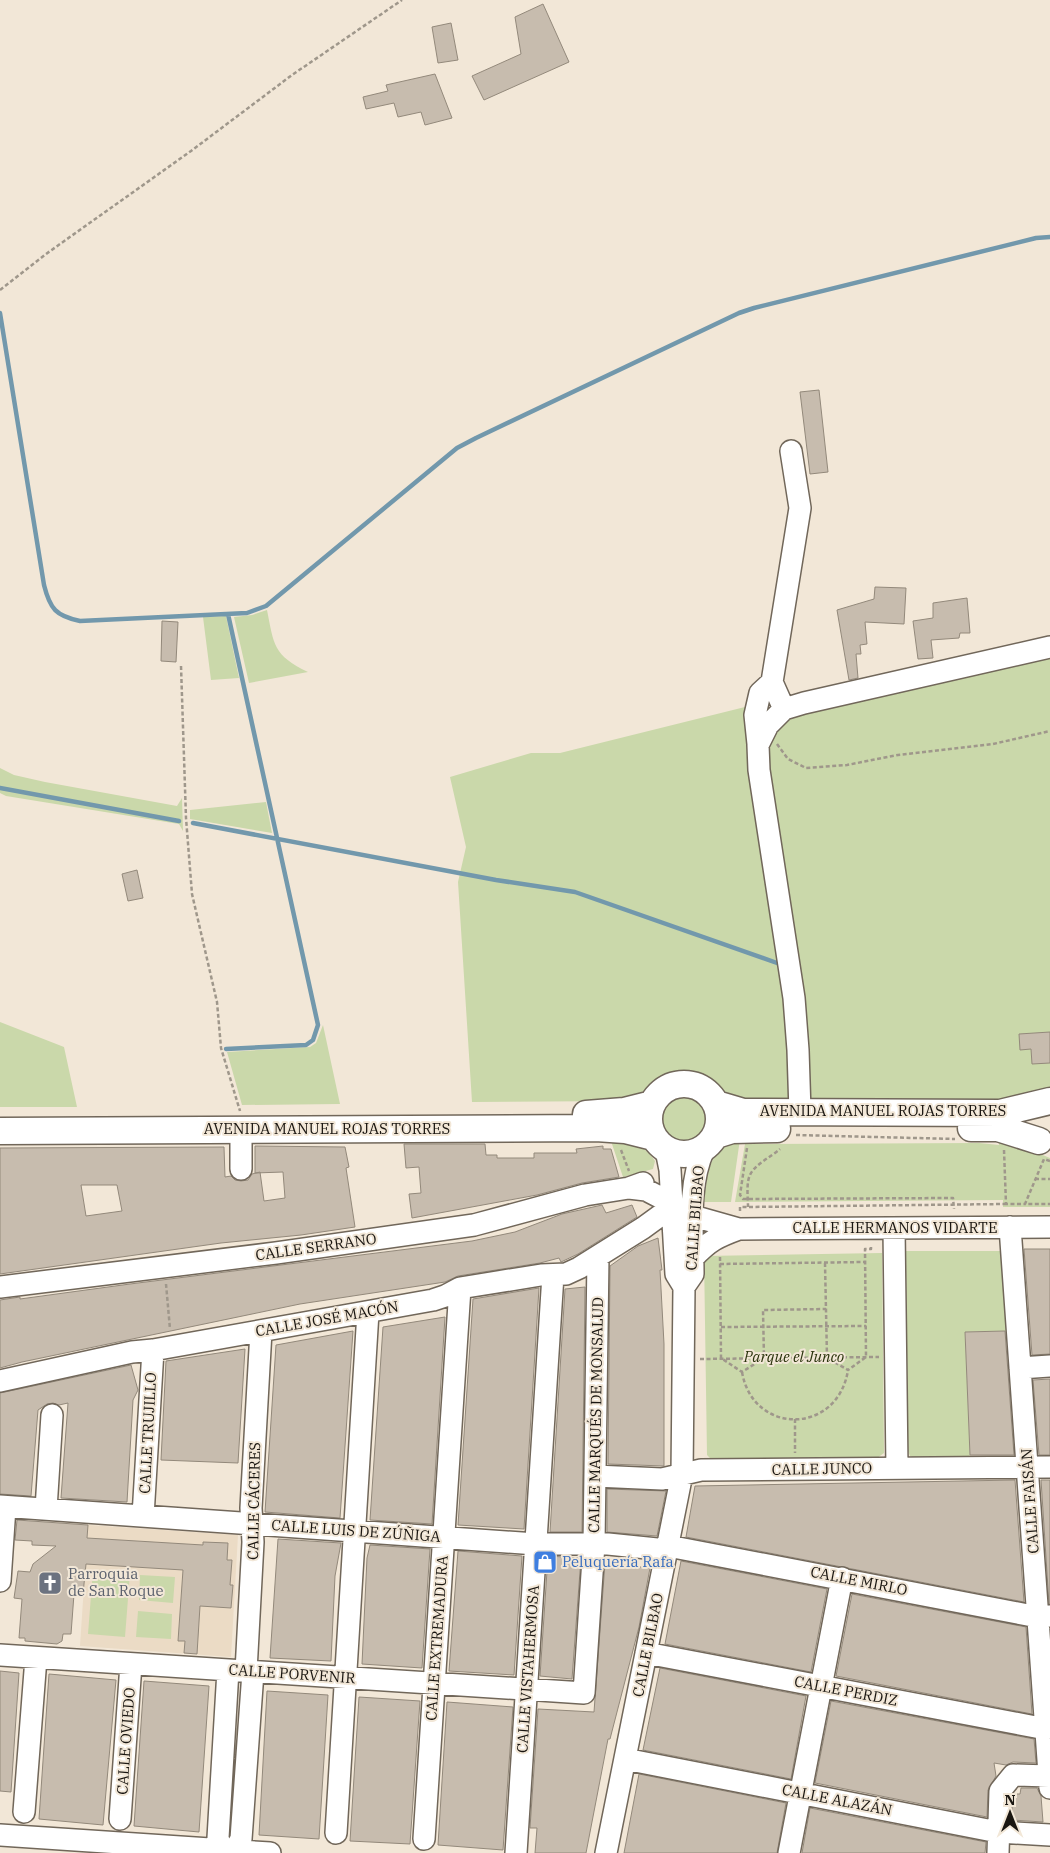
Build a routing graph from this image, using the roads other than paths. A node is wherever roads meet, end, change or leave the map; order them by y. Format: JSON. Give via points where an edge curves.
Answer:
{"nodes":[{"id":1,"x":791,"y":451,"type":"dead end"},
{"id":2,"x":1050,"y":647,"type":"edge"},
{"id":3,"x":772,"y":682,"type":"junction"},
{"id":4,"x":784,"y":709,"type":"junction"},
{"id":5,"x":758,"y":745,"type":"junction"},
{"id":6,"x":1050,"y":1101,"type":"edge"},
{"id":7,"x":652,"y":1104,"type":"junction"},
{"id":8,"x":716,"y":1104,"type":"junction"},
{"id":9,"x":800,"y":1112,"type":"junction"},
{"id":10,"x":0,"y":1117,"type":"edge"},
{"id":11,"x":241,"y":1123,"type":"junction"},
{"id":12,"x":0,"y":1131,"type":"edge"},
{"id":13,"x":710,"y":1142,"type":"junction"},
{"id":14,"x":663,"y":1152,"type":"junction"},
{"id":15,"x":1044,"y":1152,"type":"edge"},
{"id":16,"x":241,"y":1168,"type":"dead end"},
{"id":17,"x":629,"y":1188,"type":"junction"},
{"id":18,"x":673,"y":1204,"type":"junction"},
{"id":19,"x":686,"y":1225,"type":"junction"},
{"id":20,"x":1010,"y":1227,"type":"junction"},
{"id":21,"x":1050,"y":1227,"type":"edge"},
{"id":22,"x":643,"y":1228,"type":"junction"},
{"id":23,"x":894,"y":1228,"type":"junction"},
{"id":24,"x":739,"y":1229,"type":"junction"},
{"id":25,"x":598,"y":1257,"type":"junction"},
{"id":26,"x":693,"y":1258,"type":"junction"},
{"id":27,"x":553,"y":1275,"type":"junction"},
{"id":28,"x":0,"y":1287,"type":"edge"},
{"id":29,"x":684,"y":1287,"type":"junction"},
{"id":30,"x":460,"y":1288,"type":"junction"},
{"id":31,"x":368,"y":1312,"type":"junction"},
{"id":32,"x":261,"y":1331,"type":"junction"},
{"id":33,"x":162,"y":1349,"type":"junction"},
{"id":34,"x":1050,"y":1366,"type":"edge"},
{"id":35,"x":1020,"y":1368,"type":"junction"},
{"id":36,"x":0,"y":1382,"type":"edge"},
{"id":37,"x":52,"y":1415,"type":"dead end"},
{"id":38,"x":1027,"y":1466,"type":"junction"},
{"id":39,"x":1050,"y":1467,"type":"edge"},
{"id":40,"x":897,"y":1468,"type":"junction"},
{"id":41,"x":682,"y":1474,"type":"junction"},
{"id":42,"x":595,"y":1476,"type":"junction"},
{"id":43,"x":2,"y":1507,"type":"edge"},
{"id":44,"x":46,"y":1510,"type":"junction"},
{"id":45,"x":143,"y":1516,"type":"junction"},
{"id":46,"x":252,"y":1524,"type":"junction"},
{"id":47,"x":355,"y":1531,"type":"junction"},
{"id":48,"x":444,"y":1537,"type":"junction"},
{"id":49,"x":536,"y":1544,"type":"junction"},
{"id":50,"x":594,"y":1544,"type":"junction"},
{"id":51,"x":668,"y":1548,"type":"junction"},
{"id":52,"x":842,"y":1578,"type":"junction"},
{"id":53,"x":0,"y":1582,"type":"edge"},
{"id":54,"x":1044,"y":1616,"type":"edge"},
{"id":55,"x":646,"y":1653,"type":"junction"},
{"id":56,"x":0,"y":1655,"type":"edge"},
{"id":57,"x":36,"y":1658,"type":"junction"},
{"id":58,"x":132,"y":1664,"type":"junction"},
{"id":59,"x":242,"y":1671,"type":"junction"},
{"id":60,"x":346,"y":1678,"type":"junction"},
{"id":61,"x":434,"y":1683,"type":"junction"},
{"id":62,"x":822,"y":1686,"type":"junction"},
{"id":63,"x":527,"y":1689,"type":"junction"},
{"id":64,"x":584,"y":1693,"type":"joint"},
{"id":65,"x":1047,"y":1699,"type":"edge"},
{"id":66,"x":1048,"y":1742,"type":"edge"},
{"id":67,"x":625,"y":1759,"type":"junction"},
{"id":68,"x":1050,"y":1782,"type":"edge"},
{"id":69,"x":801,"y":1793,"type":"junction"},
{"id":70,"x":24,"y":1812,"type":"dead end"},
{"id":71,"x":120,"y":1819,"type":"dead end"},
{"id":72,"x":998,"y":1832,"type":"junction"},
{"id":73,"x":336,"y":1834,"type":"dead end"},
{"id":74,"x":0,"y":1835,"type":"edge"},
{"id":75,"x":1050,"y":1835,"type":"edge"},
{"id":76,"x":424,"y":1839,"type":"dead end"},
{"id":77,"x":228,"y":1852,"type":"edge"},
{"id":78,"x":270,"y":1853,"type":"edge"},
{"id":79,"x":516,"y":1853,"type":"edge"},
{"id":80,"x":606,"y":1853,"type":"edge"},
{"id":81,"x":790,"y":1853,"type":"edge"},
{"id":82,"x":998,"y":1853,"type":"edge"}],
"edges":[{"from":1,"to":3,"type":"street","via":[[800,508]]},
{"from":2,"to":4,"type":"street"},
{"from":3,"to":4,"type":"street"},
{"from":3,"to":5,"type":"street","via":[[760,694],[755,715]]},
{"from":4,"to":5,"type":"street","via":[[768,725]]},
{"from":5,"to":9,"type":"street","via":[[759,770],[794,998]]},
{"from":6,"to":9,"type":"main road","name":"AVENIDA MANUEL ROJAS TORRES","via":[[1000,1113]]},
{"from":6,"to":15,"type":"main road","via":[[1033,1113],[1032,1128]]},
{"from":7,"to":8,"type":"main road","via":[[658,1094],[668,1088],[690,1084],[701,1088]]},
{"from":7,"to":11,"type":"main road","name":"AVENIDA MANUEL ROJAS TORRES","via":[[596,1114]]},
{"from":7,"to":14,"type":"main road","via":[[649,1120]]},
{"from":8,"to":9,"type":"main road","name":"AVENIDA MANUEL ROJAS TORRES","via":[[743,1112]]},
{"from":8,"to":13,"type":"main road","via":[[719,1125]]},
{"from":10,"to":11,"type":"main road","name":"AVENIDA MANUEL ROJAS TORRES"},
{"from":11,"to":12,"type":"main road","name":"AVENIDA MANUEL ROJAS TORRES"},
{"from":11,"to":14,"type":"main road","name":"AVENIDA MANUEL ROJAS TORRES","via":[[596,1128],[625,1130]]},
{"from":11,"to":16,"type":"street"},
{"from":13,"to":14,"type":"main road","via":[[695,1153]]},
{"from":13,"to":15,"type":"main road","name":"AVENIDA MANUEL ROJAS TORRES","via":[[732,1130],[998,1128]]},
{"from":13,"to":19,"type":"street","name":"CALLE BILBAO","via":[[698,1160]]},
{"from":14,"to":17,"type":"street","name":"CALLE SERRANO","via":[[660,1176]]},
{"from":14,"to":18,"type":"street","name":"CALLE BILBAO"},
{"from":17,"to":18,"type":"street","name":"CALLE SERRANO","via":[[646,1190]]},
{"from":17,"to":28,"type":"street","name":"CALLE SERRANO","via":[[585,1195],[474,1224],[164,1268]]},
{"from":18,"to":19,"type":"street","name":"CALLE BILBAO"},
{"from":18,"to":22,"type":"street","name":"CALLE JOSÉ MACÓN"},
{"from":19,"to":22,"type":"street","via":[[657,1224]]},
{"from":19,"to":24,"type":"street","name":"CALLE HERMANOS VIDARTE"},
{"from":19,"to":26,"type":"street","name":"CALLE BILBAO"},
{"from":19,"to":29,"type":"street","name":"CALLE BILBAO","via":[[676,1274]]},
{"from":20,"to":21,"type":"street","name":"CALLE HERMANOS VIDARTE"},
{"from":20,"to":23,"type":"street","name":"CALLE HERMANOS VIDARTE"},
{"from":20,"to":35,"type":"street","name":"CALLE FAISÁN"},
{"from":22,"to":25,"type":"street","name":"CALLE JOSÉ MACÓN"},
{"from":23,"to":24,"type":"street","name":"CALLE HERMANOS VIDARTE"},
{"from":23,"to":40,"type":"street"},
{"from":24,"to":26,"type":"street","name":"CALLE HERMANOS VIDARTE","via":[[718,1236]]},
{"from":25,"to":27,"type":"street","name":"CALLE JOSÉ MACÓN","via":[[566,1274]]},
{"from":25,"to":42,"type":"street","name":"CALLE MARQUÉS DE MONSALUD"},
{"from":26,"to":29,"type":"street","name":"CALLE BILBAO","via":[[693,1274]]},
{"from":27,"to":30,"type":"street","name":"CALLE JOSÉ MACÓN"},
{"from":27,"to":49,"type":"street","name":"CALLE VISTAHERMOSA"},
{"from":29,"to":41,"type":"street","name":"CALLE BILBAO"},
{"from":30,"to":31,"type":"street","name":"CALLE JOSÉ MACÓN","via":[[433,1300]]},
{"from":30,"to":48,"type":"street","name":"CALLE EXTREMADURA"},
{"from":31,"to":32,"type":"street","name":"CALLE JOSÉ MACÓN"},
{"from":31,"to":47,"type":"street"},
{"from":32,"to":33,"type":"street","name":"CALLE JOSÉ MACÓN"},
{"from":32,"to":46,"type":"street","name":"CALLE CÁCERES"},
{"from":33,"to":36,"type":"street","name":"CALLE JOSÉ MACÓN","via":[[118,1355]]},
{"from":33,"to":45,"type":"street","name":"CALLE TRUJILLO"},
{"from":34,"to":35,"type":"street"},
{"from":35,"to":38,"type":"street","name":"CALLE FAISÁN"},
{"from":37,"to":44,"type":"street"},
{"from":38,"to":39,"type":"street","name":"CALLE JUNCO"},
{"from":38,"to":40,"type":"street","name":"CALLE JUNCO"},
{"from":38,"to":54,"type":"street","name":"CALLE FAISÁN"},
{"from":40,"to":41,"type":"street","name":"CALLE JUNCO","via":[[701,1470]]},
{"from":41,"to":42,"type":"street","name":"CALLE JUNCO","via":[[662,1479]]},
{"from":41,"to":51,"type":"street","name":"CALLE BILBAO"},
{"from":42,"to":50,"type":"street","name":"CALLE MARQUÉS DE MONSALUD"},
{"from":43,"to":44,"type":"street","name":"CALLE LUIS DE ZÚÑIGA"},
{"from":43,"to":53,"type":"street"},
{"from":44,"to":45,"type":"street","name":"CALLE LUIS DE ZÚÑIGA"},
{"from":45,"to":46,"type":"street","name":"CALLE LUIS DE ZÚÑIGA"},
{"from":46,"to":47,"type":"street","name":"CALLE LUIS DE ZÚÑIGA"},
{"from":46,"to":59,"type":"street","name":"CALLE CÁCERES","via":[[254,1542]]},
{"from":47,"to":48,"type":"street","name":"CALLE LUIS DE ZÚÑIGA"},
{"from":47,"to":60,"type":"street"},
{"from":48,"to":49,"type":"street","name":"CALLE LUIS DE ZÚÑIGA"},
{"from":48,"to":61,"type":"street","name":"CALLE EXTREMADURA"},
{"from":49,"to":50,"type":"street","name":"CALLE LUIS DE ZÚÑIGA"},
{"from":49,"to":63,"type":"street","name":"CALLE VISTAHERMOSA"},
{"from":50,"to":51,"type":"street","name":"CALLE LUIS DE ZÚÑIGA"},
{"from":50,"to":64,"type":"street","name":"CALLE MARQUÉS DE MONSALUD"},
{"from":51,"to":52,"type":"street","name":"CALLE MIRLO"},
{"from":51,"to":55,"type":"street","name":"CALLE BILBAO"},
{"from":52,"to":54,"type":"street","name":"CALLE MIRLO"},
{"from":52,"to":62,"type":"street"},
{"from":54,"to":65,"type":"street","name":"CALLE FAISÁN"},
{"from":55,"to":62,"type":"street","name":"CALLE PERDIZ"},
{"from":55,"to":67,"type":"street","name":"CALLE BILBAO"},
{"from":56,"to":57,"type":"street","name":"CALLE PORVENIR"},
{"from":57,"to":58,"type":"street","name":"CALLE PORVENIR"},
{"from":57,"to":70,"type":"street"},
{"from":58,"to":59,"type":"street","name":"CALLE PORVENIR"},
{"from":58,"to":71,"type":"street","name":"CALLE OVIEDO"},
{"from":59,"to":60,"type":"street","name":"CALLE PORVENIR"},
{"from":59,"to":77,"type":"street","name":"CALLE CÁCERES","via":[[218,1831],[218,1838]]},
{"from":60,"to":61,"type":"street","name":"CALLE PORVENIR"},
{"from":60,"to":73,"type":"street"},
{"from":61,"to":63,"type":"street","name":"CALLE PORVENIR"},
{"from":61,"to":76,"type":"street","name":"CALLE EXTREMADURA"},
{"from":62,"to":66,"type":"street","name":"CALLE PERDIZ"},
{"from":62,"to":69,"type":"street"},
{"from":63,"to":64,"type":"street","name":"CALLE PORVENIR"},
{"from":63,"to":79,"type":"street","name":"CALLE VISTAHERMOSA"},
{"from":65,"to":66,"type":"street","name":"CALLE FAISÁN"},
{"from":66,"to":68,"type":"street","name":"CALLE FAISÁN"},
{"from":67,"to":69,"type":"street","name":"CALLE ALAZÁN"},
{"from":67,"to":80,"type":"street","name":"CALLE BILBAO"},
{"from":68,"to":72,"type":"street","name":"CALLE FAISÁN","via":[[1013,1775],[1000,1790]]},
{"from":69,"to":72,"type":"street","name":"CALLE ALAZÁN"},
{"from":69,"to":81,"type":"street"},
{"from":72,"to":75,"type":"street","name":"CALLE ALAZÁN"},
{"from":72,"to":82,"type":"street","name":"CALLE FAISÁN"},
{"from":74,"to":77,"type":"street"},
{"from":77,"to":78,"type":"street"}]}
